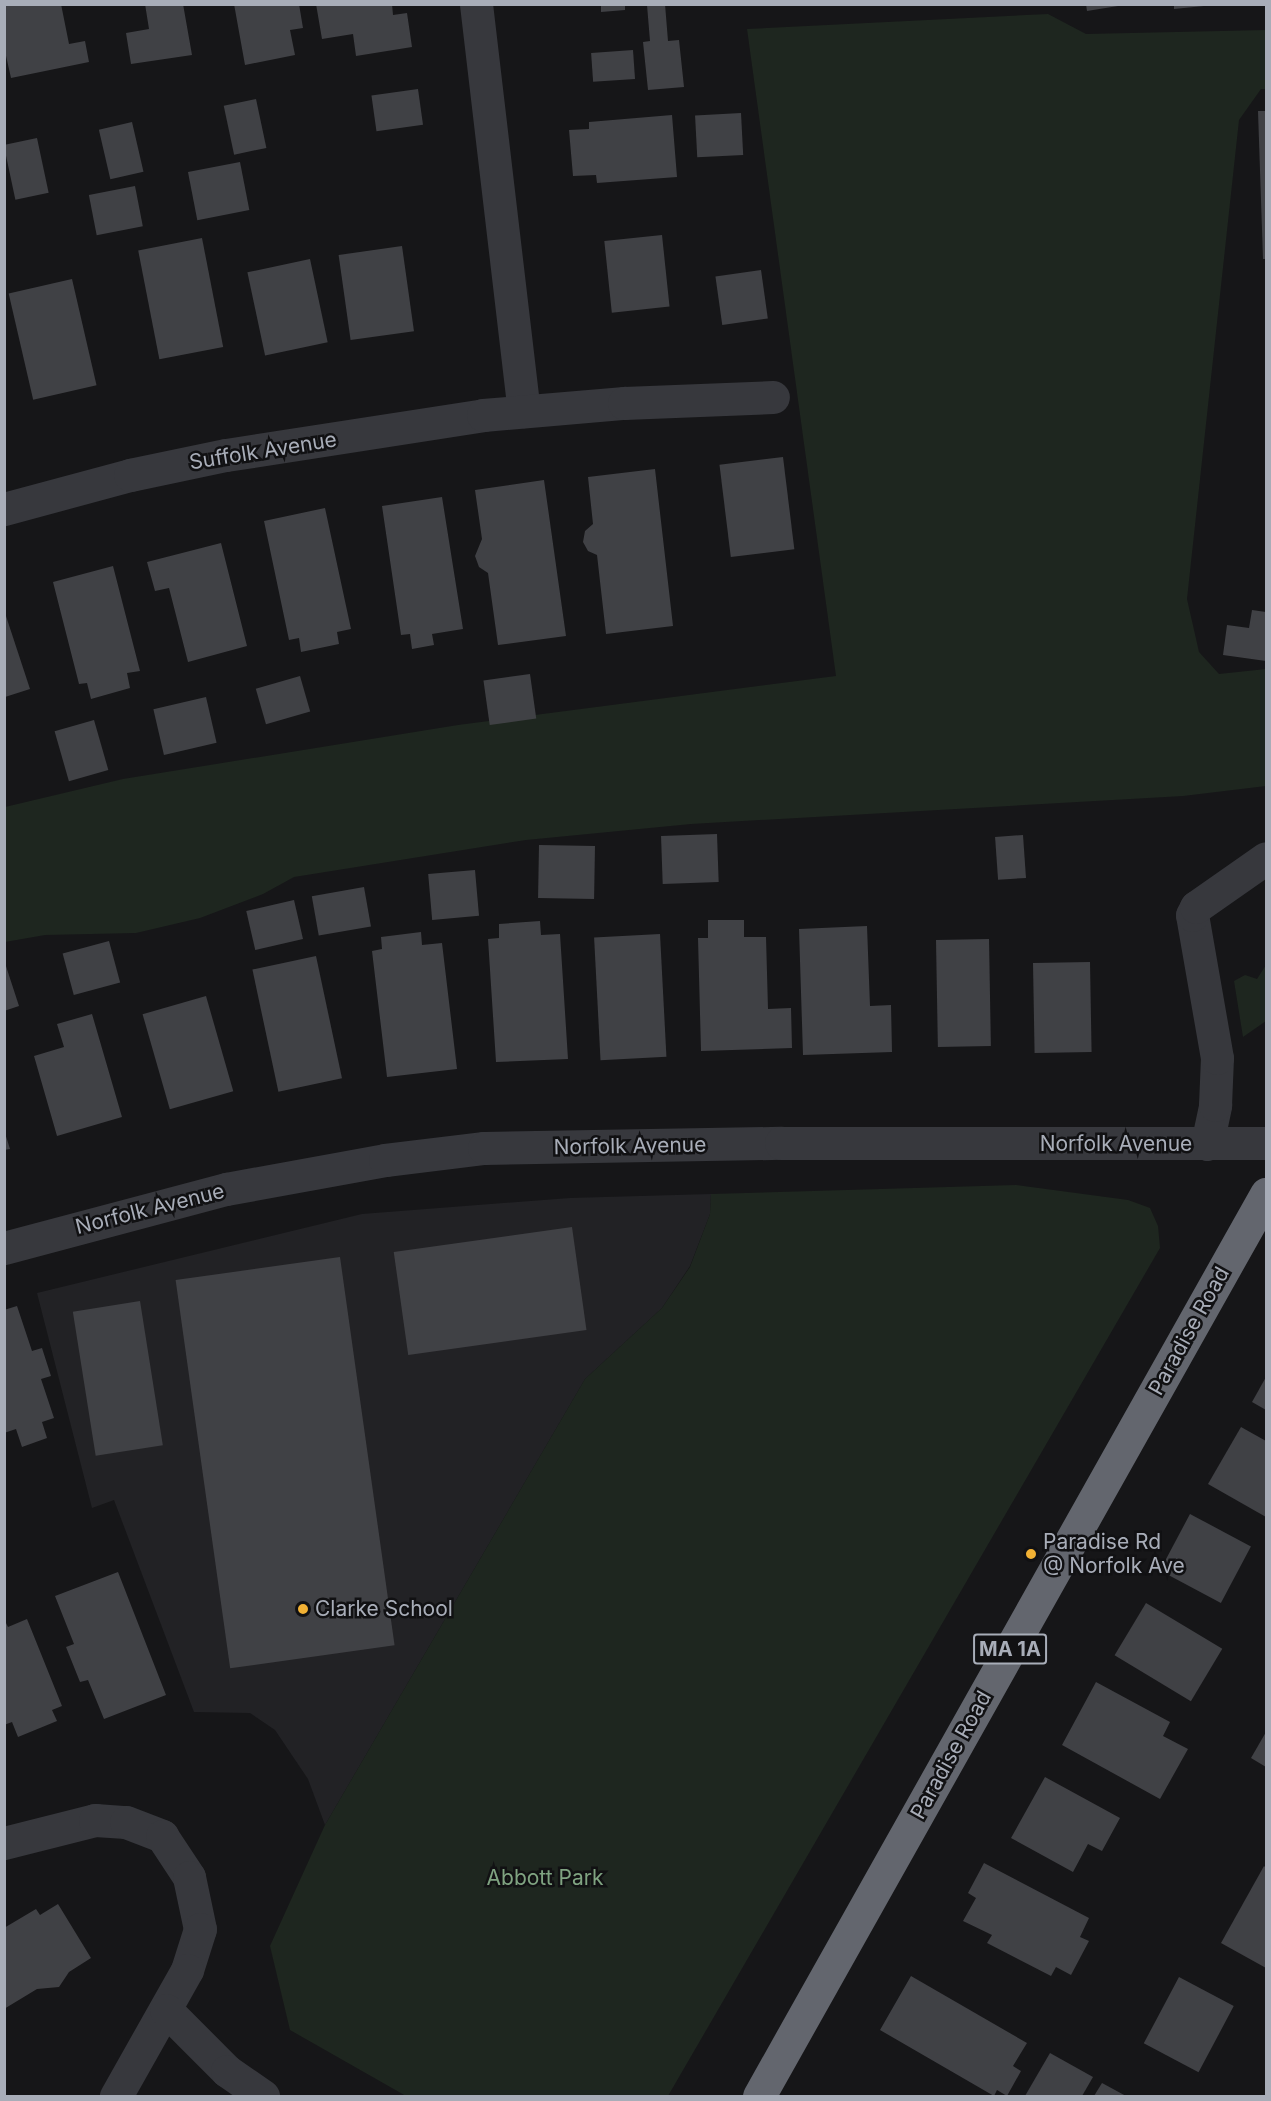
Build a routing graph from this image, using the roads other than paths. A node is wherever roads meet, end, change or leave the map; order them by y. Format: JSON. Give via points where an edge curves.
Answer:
{"nodes":[{"id":1,"x":476,"y":4,"type":"edge"},
{"id":2,"x":773,"y":397,"type":"dead end"},
{"id":3,"x":524,"y":411,"type":"junction"},
{"id":4,"x":4,"y":509,"type":"edge"},
{"id":5,"x":1266,"y":858,"type":"edge"},
{"id":6,"x":1266,"y":1143,"type":"edge"},
{"id":7,"x":1207,"y":1144,"type":"junction"},
{"id":8,"x":1266,"y":1194,"type":"edge"},
{"id":9,"x":4,"y":1248,"type":"edge"},
{"id":10,"x":4,"y":1843,"type":"edge"},
{"id":11,"x":166,"y":2010,"type":"junction"},
{"id":12,"x":116,"y":2097,"type":"edge"},
{"id":13,"x":262,"y":2097,"type":"edge"},
{"id":14,"x":759,"y":2097,"type":"edge"}],
"edges":[{"from":1,"to":3,"type":"street"},
{"from":2,"to":3,"type":"street","name":"Suffolk Avenue"},
{"from":3,"to":4,"type":"street","name":"Suffolk Avenue","via":[[226,455],[130,475]]},
{"from":5,"to":7,"type":"street","via":[[1196,908],[1192,915],[1217,1058],[1215,1105]]},
{"from":6,"to":7,"type":"street","name":"Norfolk Avenue"},
{"from":7,"to":9,"type":"street","name":"Norfolk Avenue","via":[[781,1143],[484,1148],[385,1160],[226,1189]]},
{"from":8,"to":14,"type":"highway","name":"Paradise Road","number":"MA 1A"},
{"from":10,"to":11,"type":"street","via":[[95,1820],[126,1822],[162,1836],[189,1877],[200,1929],[187,1970]]},
{"from":11,"to":12,"type":"street"},
{"from":11,"to":13,"type":"street","via":[[228,2071]]}]}
